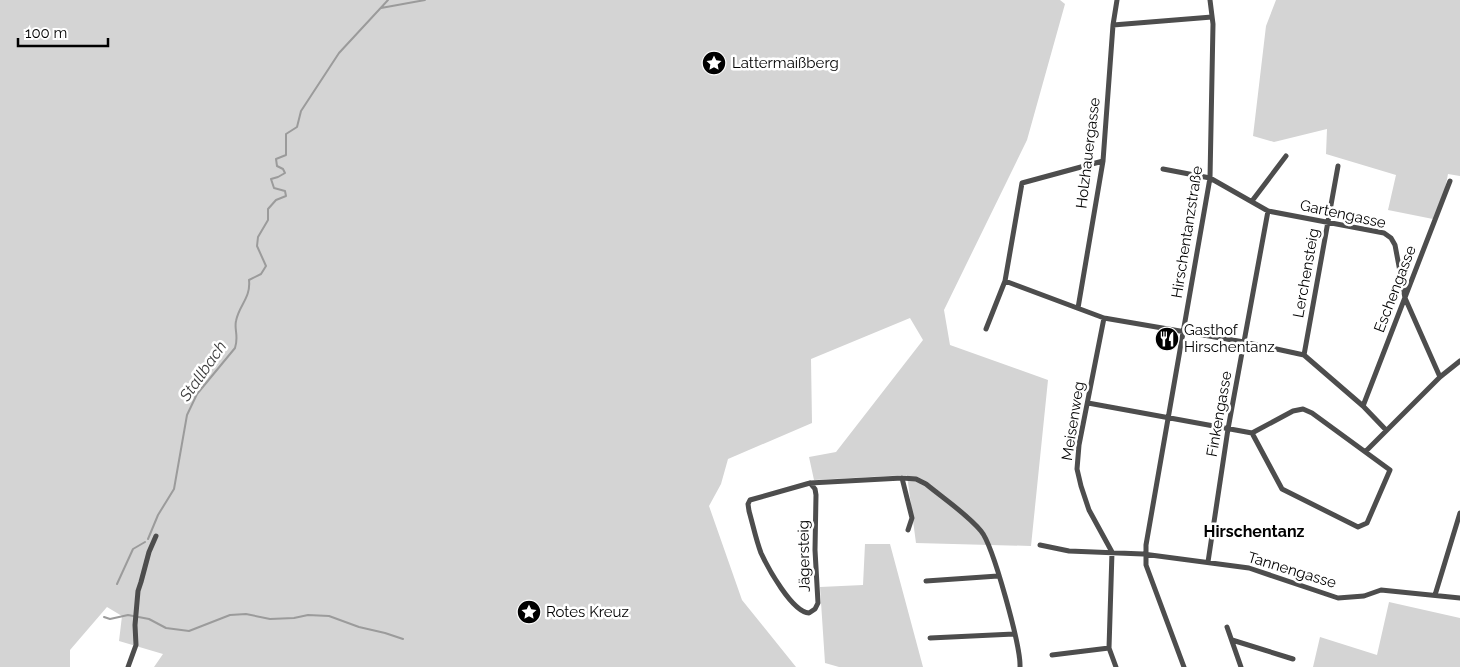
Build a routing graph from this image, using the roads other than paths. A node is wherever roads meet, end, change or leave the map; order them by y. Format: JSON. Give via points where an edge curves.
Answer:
{"nodes":[{"id":1,"x":1117,"y":0,"type":"edge"},
{"id":2,"x":1210,"y":0,"type":"edge"},
{"id":3,"x":1212,"y":17,"type":"junction"},
{"id":4,"x":1113,"y":25,"type":"junction"},
{"id":5,"x":1286,"y":156,"type":"dead end"},
{"id":6,"x":1103,"y":161,"type":"junction"},
{"id":7,"x":1338,"y":166,"type":"dead end"},
{"id":8,"x":1163,"y":169,"type":"dead end"},
{"id":9,"x":1210,"y":178,"type":"junction"},
{"id":10,"x":1450,"y":180,"type":"dead end"},
{"id":11,"x":1252,"y":202,"type":"junction"},
{"id":12,"x":1268,"y":212,"type":"junction"},
{"id":13,"x":1328,"y":222,"type":"junction"},
{"id":14,"x":1005,"y":280,"type":"junction"},
{"id":15,"x":1405,"y":298,"type":"junction"},
{"id":16,"x":1078,"y":308,"type":"junction"},
{"id":17,"x":1104,"y":318,"type":"junction"},
{"id":18,"x":986,"y":329,"type":"dead end"},
{"id":19,"x":1184,"y":332,"type":"junction"},
{"id":20,"x":1244,"y":342,"type":"junction"},
{"id":21,"x":1304,"y":355,"type":"junction"},
{"id":22,"x":1460,"y":361,"type":"edge"},
{"id":23,"x":1440,"y":377,"type":"junction"},
{"id":24,"x":1088,"y":403,"type":"junction"},
{"id":25,"x":1362,"y":406,"type":"junction"},
{"id":26,"x":1168,"y":418,"type":"junction"},
{"id":27,"x":1228,"y":429,"type":"junction"},
{"id":28,"x":1386,"y":430,"type":"junction"},
{"id":29,"x":1252,"y":433,"type":"junction"},
{"id":30,"x":1366,"y":451,"type":"junction"},
{"id":31,"x":902,"y":478,"type":"junction"},
{"id":32,"x":810,"y":483,"type":"junction"},
{"id":33,"x":1460,"y":512,"type":"edge"},
{"id":34,"x":908,"y":530,"type":"dead end"},
{"id":35,"x":156,"y":536,"type":"dead end"},
{"id":36,"x":1040,"y":545,"type":"dead end"},
{"id":37,"x":1112,"y":552,"type":"junction"},
{"id":38,"x":1146,"y":554,"type":"junction"},
{"id":39,"x":1208,"y":562,"type":"junction"},
{"id":40,"x":998,"y":576,"type":"junction"},
{"id":41,"x":926,"y":581,"type":"dead end"},
{"id":42,"x":1435,"y":595,"type":"junction"},
{"id":43,"x":1460,"y":598,"type":"edge"},
{"id":44,"x":1227,"y":627,"type":"dead end"},
{"id":45,"x":1014,"y":634,"type":"junction"},
{"id":46,"x":930,"y":638,"type":"dead end"},
{"id":47,"x":1232,"y":640,"type":"junction"},
{"id":48,"x":1109,"y":648,"type":"junction"},
{"id":49,"x":1052,"y":655,"type":"dead end"},
{"id":50,"x":1293,"y":659,"type":"dead end"},
{"id":51,"x":128,"y":667,"type":"edge"},
{"id":52,"x":1020,"y":667,"type":"edge"},
{"id":53,"x":1116,"y":667,"type":"edge"},
{"id":54,"x":1184,"y":667,"type":"edge"},
{"id":55,"x":1240,"y":667,"type":"edge"}],
"edges":[{"from":1,"to":4,"type":"street","name":"Holzhauergasse"},
{"from":2,"to":3,"type":"street","name":"Hirschentanzstraße"},
{"from":3,"to":4,"type":"street"},
{"from":3,"to":9,"type":"street","name":"Hirschentanzstraße"},
{"from":4,"to":6,"type":"street","name":"Holzhauergasse"},
{"from":5,"to":11,"type":"street"},
{"from":6,"to":14,"type":"street","via":[[1022,183]]},
{"from":6,"to":16,"type":"street","name":"Holzhauergasse"},
{"from":7,"to":13,"type":"street","name":"Lerchensteig"},
{"from":8,"to":9,"type":"street","name":"Gartengasse"},
{"from":9,"to":11,"type":"street","name":"Gartengasse"},
{"from":9,"to":19,"type":"street","name":"Hirschentanzstraße"},
{"from":10,"to":15,"type":"street","name":"Eschengasse"},
{"from":11,"to":12,"type":"street","name":"Gartengasse"},
{"from":12,"to":13,"type":"street","name":"Gartengasse"},
{"from":12,"to":20,"type":"street","name":"Finkengasse"},
{"from":13,"to":15,"type":"street","name":"Gartengasse","via":[[1384,233],[1391,238]]},
{"from":13,"to":21,"type":"street","name":"Lerchensteig"},
{"from":14,"to":16,"type":"street"},
{"from":14,"to":18,"type":"street"},
{"from":15,"to":23,"type":"street","name":"Gartengasse"},
{"from":15,"to":25,"type":"street","name":"Eschengasse"},
{"from":16,"to":17,"type":"street"},
{"from":17,"to":19,"type":"street"},
{"from":17,"to":24,"type":"street","name":"Meisenweg"},
{"from":19,"to":20,"type":"street"},
{"from":19,"to":26,"type":"street","name":"Hirschentanzstraße"},
{"from":20,"to":21,"type":"street"},
{"from":20,"to":27,"type":"street","name":"Finkengasse"},
{"from":21,"to":25,"type":"street"},
{"from":22,"to":23,"type":"street"},
{"from":23,"to":28,"type":"street"},
{"from":24,"to":26,"type":"street"},
{"from":24,"to":37,"type":"street","name":"Meisenweg","via":[[1079,445],[1078,475],[1090,510]]},
{"from":25,"to":28,"type":"street"},
{"from":26,"to":27,"type":"street"},
{"from":26,"to":38,"type":"street","name":"Hirschentanzstraße"},
{"from":27,"to":29,"type":"street"},
{"from":27,"to":39,"type":"street","name":"Finkengasse"},
{"from":28,"to":30,"type":"street"},
{"from":29,"to":30,"type":"street","via":[[1303,409]]},
{"from":29,"to":30,"type":"street","via":[[1282,489],[1358,526],[1366,523],[1390,470]]},
{"from":31,"to":32,"type":"street"},
{"from":31,"to":34,"type":"street","via":[[912,518]]},
{"from":31,"to":40,"type":"street","via":[[924,482],[974,524],[986,539]]},
{"from":32,"to":32,"type":"street","name":"Jägersteig","via":[[816,491],[818,600],[810,613],[801,610],[787,596],[762,553],[748,511],[750,500]]},
{"from":33,"to":42,"type":"street"},
{"from":35,"to":51,"type":"street","via":[[138,591],[136,645]]},
{"from":36,"to":37,"type":"street","via":[[1069,551]]},
{"from":37,"to":38,"type":"street"},
{"from":37,"to":48,"type":"street","name":"Meisenweg"},
{"from":38,"to":39,"type":"street","name":"Tannengasse"},
{"from":38,"to":54,"type":"street","name":"Hirschentanzstraße","via":[[1146,565]]},
{"from":39,"to":42,"type":"street","name":"Tannengasse","via":[[1249,568],[1338,598],[1364,596],[1381,590]]},
{"from":40,"to":41,"type":"street"},
{"from":40,"to":45,"type":"street"},
{"from":42,"to":43,"type":"street","name":"Tannengasse"},
{"from":44,"to":47,"type":"street"},
{"from":45,"to":46,"type":"street"},
{"from":45,"to":52,"type":"street"},
{"from":47,"to":50,"type":"street"},
{"from":47,"to":55,"type":"street"},
{"from":48,"to":49,"type":"street"},
{"from":48,"to":53,"type":"street","name":"Meisenweg"}]}
